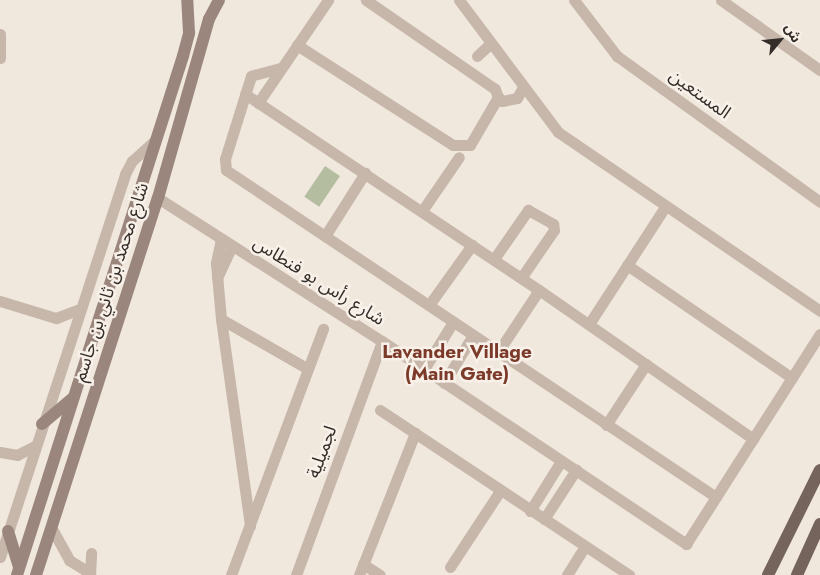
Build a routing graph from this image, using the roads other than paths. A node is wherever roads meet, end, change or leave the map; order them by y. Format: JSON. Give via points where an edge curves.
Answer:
{"nodes":[{"id":1,"x":187,"y":0,"type":"edge"},
{"id":2,"x":219,"y":0,"type":"edge"},
{"id":3,"x":328,"y":0,"type":"edge"},
{"id":4,"x":366,"y":0,"type":"edge"},
{"id":5,"x":459,"y":0,"type":"edge"},
{"id":6,"x":574,"y":0,"type":"edge"},
{"id":7,"x":721,"y":0,"type":"edge"},
{"id":8,"x":374,"y":4,"type":"edge"},
{"id":9,"x":0,"y":34,"type":"edge"},
{"id":10,"x":491,"y":43,"type":"junction"},
{"id":11,"x":297,"y":45,"type":"junction"},
{"id":12,"x":477,"y":56,"type":"dead end"},
{"id":13,"x":0,"y":58,"type":"edge"},
{"id":14,"x":280,"y":68,"type":"junction"},
{"id":15,"x":820,"y":70,"type":"edge"},
{"id":16,"x":523,"y":87,"type":"junction"},
{"id":17,"x":245,"y":94,"type":"junction"},
{"id":18,"x":496,"y":99,"type":"junction"},
{"id":19,"x":258,"y":103,"type":"junction"},
{"id":20,"x":155,"y":140,"type":"junction"},
{"id":21,"x":459,"y":157,"type":"dead end"},
{"id":22,"x":365,"y":172,"type":"junction"},
{"id":23,"x":158,"y":198,"type":"junction"},
{"id":24,"x":820,"y":202,"type":"edge"},
{"id":25,"x":665,"y":207,"type":"junction"},
{"id":26,"x":422,"y":211,"type":"junction"},
{"id":27,"x":325,"y":236,"type":"junction"},
{"id":28,"x":221,"y":239,"type":"junction"},
{"id":29,"x":472,"y":245,"type":"junction"},
{"id":30,"x":232,"y":246,"type":"junction"},
{"id":31,"x":494,"y":259,"type":"junction"},
{"id":32,"x":627,"y":266,"type":"junction"},
{"id":33,"x":217,"y":278,"type":"junction"},
{"id":34,"x":521,"y":278,"type":"junction"},
{"id":35,"x":539,"y":290,"type":"junction"},
{"id":36,"x":0,"y":301,"type":"edge"},
{"id":37,"x":429,"y":305,"type":"junction"},
{"id":38,"x":79,"y":309,"type":"junction"},
{"id":39,"x":820,"y":311,"type":"edge"},
{"id":40,"x":56,"y":318,"type":"junction"},
{"id":41,"x":221,"y":319,"type":"junction"},
{"id":42,"x":453,"y":322,"type":"junction"},
{"id":43,"x":589,"y":324,"type":"junction"},
{"id":44,"x":323,"y":329,"type":"dead end"},
{"id":45,"x":820,"y":334,"type":"edge"},
{"id":46,"x":473,"y":335,"type":"junction"},
{"id":47,"x":69,"y":338,"type":"junction"},
{"id":48,"x":382,"y":341,"type":"junction"},
{"id":49,"x":498,"y":352,"type":"junction"},
{"id":50,"x":646,"y":364,"type":"junction"},
{"id":51,"x":308,"y":369,"type":"junction"},
{"id":52,"x":424,"y":369,"type":"junction"},
{"id":53,"x":792,"y":378,"type":"junction"},
{"id":54,"x":444,"y":383,"type":"junction"},
{"id":55,"x":72,"y":399,"type":"junction"},
{"id":56,"x":380,"y":410,"type":"dead end"},
{"id":57,"x":42,"y":424,"type":"junction"},
{"id":58,"x":606,"y":425,"type":"junction"},
{"id":59,"x":415,"y":433,"type":"junction"},
{"id":60,"x":753,"y":440,"type":"junction"},
{"id":61,"x":35,"y":446,"type":"junction"},
{"id":62,"x":5,"y":454,"type":"edge"},
{"id":63,"x":561,"y":461,"type":"junction"},
{"id":64,"x":576,"y":470,"type":"junction"},
{"id":65,"x":820,"y":470,"type":"edge"},
{"id":66,"x":26,"y":476,"type":"junction"},
{"id":67,"x":500,"y":491,"type":"junction"},
{"id":68,"x":716,"y":497,"type":"junction"},
{"id":69,"x":530,"y":510,"type":"junction"},
{"id":70,"x":544,"y":519,"type":"junction"},
{"id":71,"x":820,"y":524,"type":"edge"},
{"id":72,"x":250,"y":526,"type":"junction"},
{"id":73,"x":51,"y":527,"type":"junction"},
{"id":74,"x":8,"y":531,"type":"junction"},
{"id":75,"x":585,"y":546,"type":"junction"},
{"id":76,"x":91,"y":553,"type":"dead end"},
{"id":77,"x":0,"y":558,"type":"edge"},
{"id":78,"x":450,"y":567,"type":"dead end"},
{"id":79,"x":361,"y":569,"type":"edge"},
{"id":80,"x":18,"y":571,"type":"edge"},
{"id":81,"x":90,"y":574,"type":"edge"},
{"id":82,"x":36,"y":575,"type":"edge"},
{"id":83,"x":231,"y":575,"type":"edge"},
{"id":84,"x":296,"y":575,"type":"edge"},
{"id":85,"x":380,"y":575,"type":"edge"},
{"id":86,"x":567,"y":575,"type":"edge"},
{"id":87,"x":629,"y":575,"type":"edge"},
{"id":88,"x":768,"y":575,"type":"edge"},
{"id":89,"x":797,"y":575,"type":"edge"}],
"edges":[{"from":1,"to":20,"type":"main road","name":"شارع محمد بن ثاني بن جاسم","via":[[189,33]]},
{"from":2,"to":23,"type":"main road","name":"شارع محمد بن ثاني بن جاسم","via":[[209,19]]},
{"from":3,"to":11,"type":"street"},
{"from":4,"to":8,"type":"street"},
{"from":5,"to":10,"type":"street"},
{"from":6,"to":24,"type":"street","name":"المستعين","via":[[617,56]]},
{"from":7,"to":15,"type":"street"},
{"from":8,"to":18,"type":"street","via":[[495,89]]},
{"from":9,"to":13,"type":"street"},
{"from":10,"to":12,"type":"street"},
{"from":10,"to":16,"type":"street"},
{"from":11,"to":14,"type":"street"},
{"from":11,"to":18,"type":"street","via":[[460,147],[470,145]]},
{"from":14,"to":17,"type":"street","via":[[254,73]]},
{"from":14,"to":19,"type":"street"},
{"from":16,"to":18,"type":"street","via":[[516,98]]},
{"from":16,"to":25,"type":"street","via":[[558,132]]},
{"from":17,"to":19,"type":"street"},
{"from":17,"to":27,"type":"street","via":[[226,159],[226,170]]},
{"from":19,"to":22,"type":"street"},
{"from":20,"to":38,"type":"street","name":"شارع محمد بن ثاني بن جاسم","via":[[132,161],[125,174]]},
{"from":20,"to":55,"type":"main road","name":"شارع محمد بن ثاني بن جاسم"},
{"from":21,"to":26,"type":"street"},
{"from":22,"to":26,"type":"street"},
{"from":22,"to":27,"type":"street"},
{"from":23,"to":28,"type":"street","name":"شارع رأس بو فنطاس"},
{"from":23,"to":73,"type":"main road","name":"شارع محمد بن ثاني بن جاسم"},
{"from":25,"to":32,"type":"street"},
{"from":25,"to":39,"type":"street"},
{"from":26,"to":29,"type":"street"},
{"from":27,"to":37,"type":"street"},
{"from":28,"to":30,"type":"street","name":"شارع رأس بو فنطاس"},
{"from":28,"to":33,"type":"street","via":[[216,254]]},
{"from":29,"to":31,"type":"street"},
{"from":29,"to":37,"type":"street"},
{"from":30,"to":33,"type":"street"},
{"from":30,"to":48,"type":"street","name":"شارع رأس بو فنطاس"},
{"from":31,"to":34,"type":"street"},
{"from":31,"to":34,"type":"street","via":[[528,210],[553,224],[554,230]]},
{"from":32,"to":43,"type":"street"},
{"from":32,"to":53,"type":"street"},
{"from":33,"to":41,"type":"street"},
{"from":34,"to":35,"type":"street"},
{"from":35,"to":43,"type":"street"},
{"from":35,"to":49,"type":"street"},
{"from":36,"to":40,"type":"street"},
{"from":37,"to":42,"type":"street"},
{"from":38,"to":40,"type":"street"},
{"from":38,"to":47,"type":"street","name":"شارع محمد بن ثاني بن جاسم"},
{"from":40,"to":47,"type":"street"},
{"from":41,"to":51,"type":"street"},
{"from":41,"to":72,"type":"street"},
{"from":42,"to":46,"type":"street"},
{"from":42,"to":52,"type":"street"},
{"from":43,"to":50,"type":"street"},
{"from":44,"to":51,"type":"street"},
{"from":45,"to":53,"type":"street"},
{"from":46,"to":49,"type":"street"},
{"from":46,"to":54,"type":"street"},
{"from":47,"to":57,"type":"street","name":"شارع محمد بن ثاني بن جاسم"},
{"from":48,"to":52,"type":"street","name":"شارع رأس بو فنطاس"},
{"from":48,"to":84,"type":"street","name":"لجميلية"},
{"from":49,"to":58,"type":"street"},
{"from":50,"to":58,"type":"street"},
{"from":50,"to":60,"type":"street"},
{"from":51,"to":72,"type":"street"},
{"from":52,"to":54,"type":"street","name":"شارع رأس بو فنطاس"},
{"from":53,"to":60,"type":"street"},
{"from":54,"to":63,"type":"street","name":"شارع رأس بو فنطاس"},
{"from":55,"to":57,"type":"main road"},
{"from":55,"to":80,"type":"main road","name":"شارع محمد بن ثاني بن جاسم"},
{"from":56,"to":59,"type":"street"},
{"from":57,"to":61,"type":"street","name":"شارع محمد بن ثاني بن جاسم"},
{"from":58,"to":68,"type":"street"},
{"from":59,"to":67,"type":"street"},
{"from":59,"to":79,"type":"street"},
{"from":60,"to":68,"type":"street"},
{"from":61,"to":62,"type":"street","via":[[26,453]]},
{"from":61,"to":66,"type":"street","name":"شارع محمد بن ثاني بن جاسم"},
{"from":62,"to":66,"type":"street","via":[[22,467]]},
{"from":63,"to":64,"type":"street","name":"شارع رأس بو فنطاس"},
{"from":63,"to":69,"type":"street"},
{"from":64,"to":68,"type":"street","name":"شارع رأس بو فنطاس","via":[[686,544]]},
{"from":64,"to":70,"type":"street"},
{"from":65,"to":88,"type":"main road"},
{"from":66,"to":74,"type":"street","name":"شارع محمد بن ثاني بن جاسم"},
{"from":67,"to":69,"type":"street"},
{"from":67,"to":78,"type":"street"},
{"from":69,"to":70,"type":"street"},
{"from":70,"to":75,"type":"street"},
{"from":71,"to":89,"type":"main road"},
{"from":72,"to":83,"type":"street"},
{"from":73,"to":81,"type":"street","via":[[69,560]]},
{"from":73,"to":82,"type":"main road","name":"شارع محمد بن ثاني بن جاسم"},
{"from":74,"to":77,"type":"street","name":"شارع محمد بن ثاني بن جاسم"},
{"from":74,"to":80,"type":"main road"},
{"from":75,"to":86,"type":"street"},
{"from":75,"to":87,"type":"street"},
{"from":76,"to":81,"type":"street"},
{"from":79,"to":85,"type":"street"}]}
